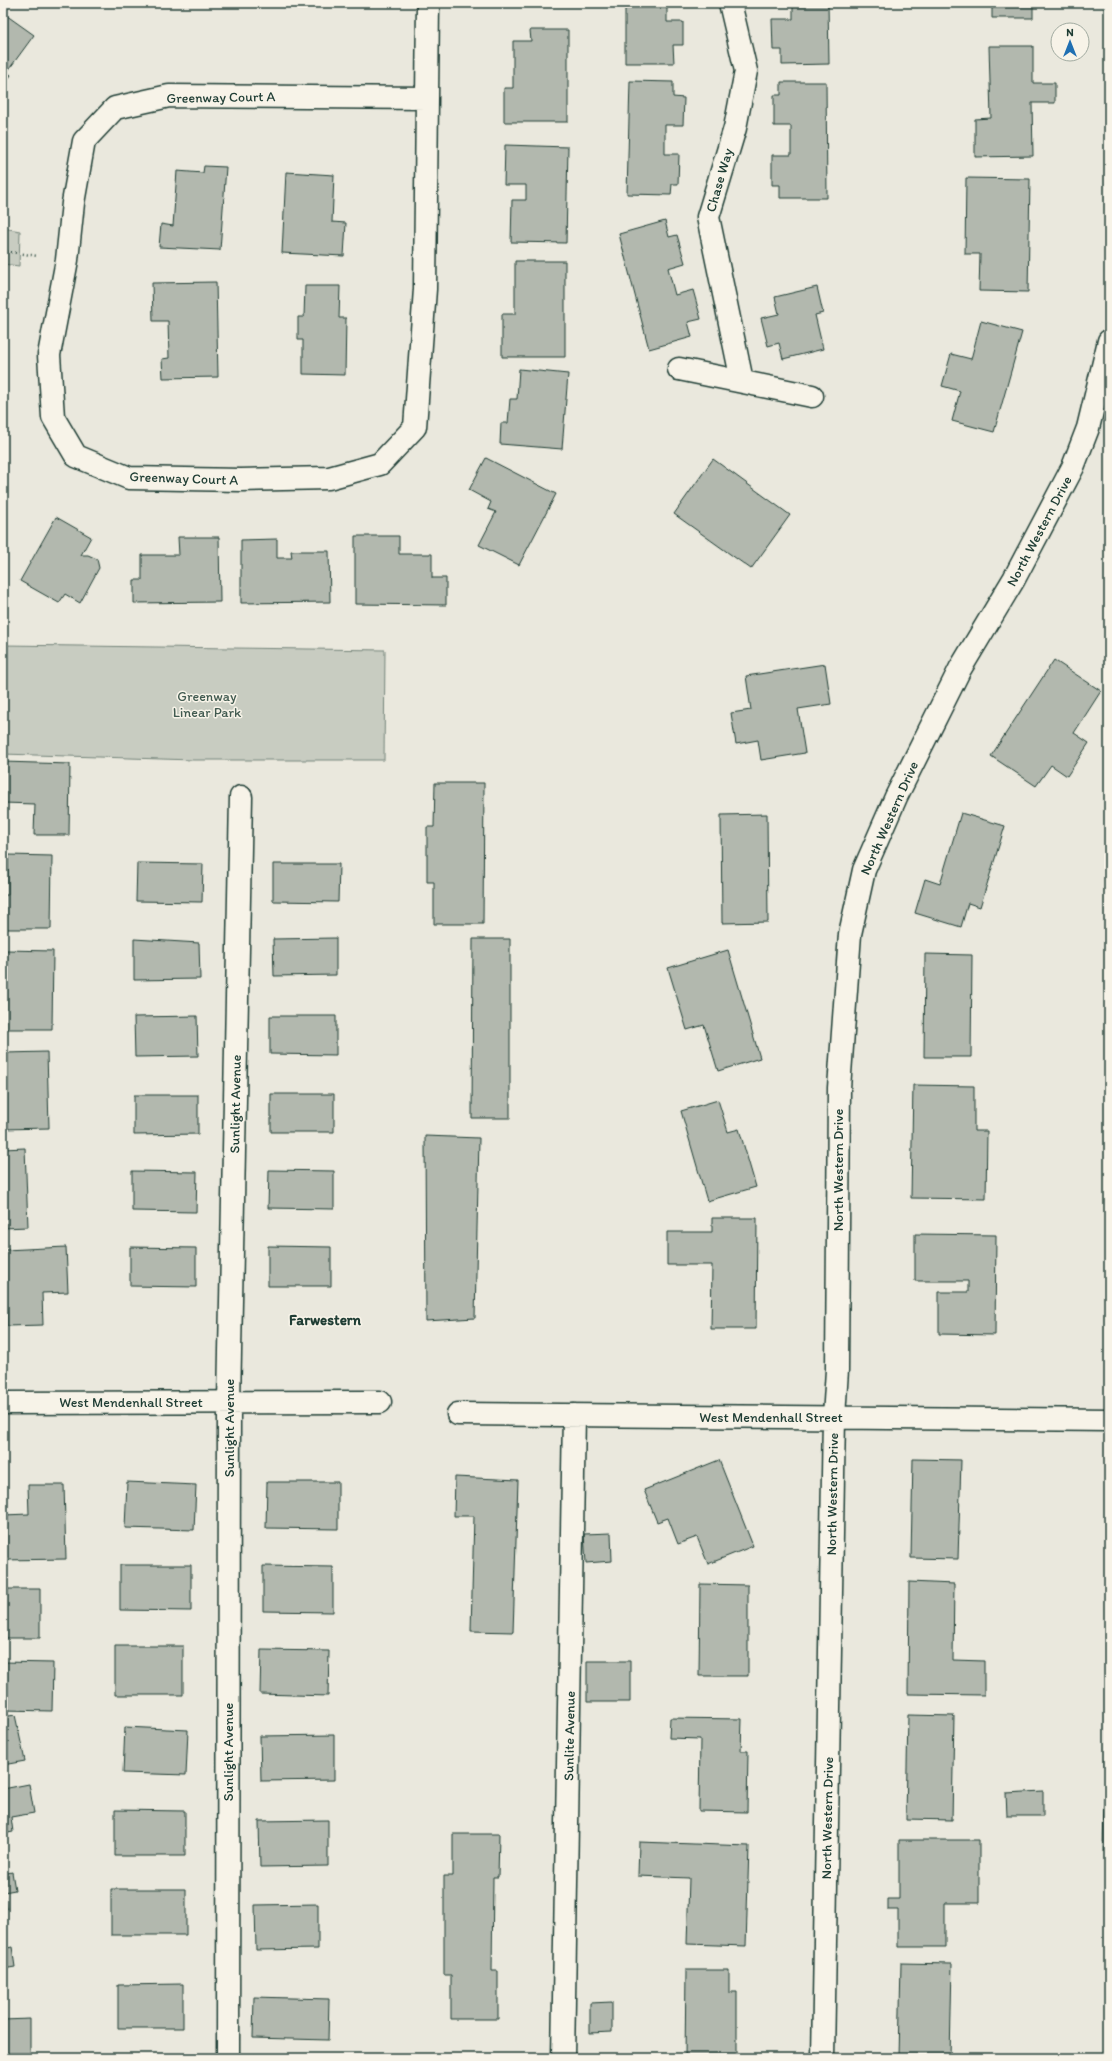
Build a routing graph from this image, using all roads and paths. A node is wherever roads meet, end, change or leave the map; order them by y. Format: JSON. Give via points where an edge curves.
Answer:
{"nodes":[{"id":1,"x":428,"y":3,"type":"edge"},
{"id":2,"x":730,"y":3,"type":"edge"},
{"id":3,"x":427,"y":98,"type":"junction"},
{"id":4,"x":3,"y":250,"type":"edge"},
{"id":5,"x":66,"y":260,"type":"junction"},
{"id":6,"x":1109,"y":341,"type":"edge"},
{"id":7,"x":679,"y":369,"type":"dead end"},
{"id":8,"x":742,"y":381,"type":"junction"},
{"id":9,"x":812,"y":396,"type":"dead end"},
{"id":10,"x":241,"y":797,"type":"dead end"},
{"id":11,"x":229,"y":1402,"type":"junction"},
{"id":12,"x":380,"y":1402,"type":"dead end"},
{"id":13,"x":3,"y":1403,"type":"edge"},
{"id":14,"x":458,"y":1414,"type":"dead end"},
{"id":15,"x":574,"y":1415,"type":"junction"},
{"id":16,"x":834,"y":1417,"type":"junction"},
{"id":17,"x":1109,"y":1420,"type":"edge"},
{"id":18,"x":228,"y":2058,"type":"edge"},
{"id":19,"x":563,"y":2058,"type":"edge"},
{"id":20,"x":823,"y":2058,"type":"edge"}],
"edges":[{"from":1,"to":3,"type":"street","name":"Greenway Court A"},
{"from":2,"to":8,"type":"street","name":"Chase Way","via":[[746,71],[735,128],[708,217]]},
{"from":3,"to":5,"type":"street","name":"Greenway Court A","via":[[169,96],[115,108],[84,142]]},
{"from":3,"to":5,"type":"street","name":"Greenway Court A","via":[[425,288],[415,427],[380,464],[329,478],[129,478],[76,456],[53,417],[51,386],[50,355]]},
{"from":4,"to":5,"type":"path"},
{"from":6,"to":16,"type":"street","name":"North Western Drive","via":[[1088,428],[1073,467],[1014,579],[960,669],[896,797],[864,870],[850,934],[839,1088],[837,1370]]},
{"from":7,"to":8,"type":"street"},
{"from":8,"to":9,"type":"street"},
{"from":10,"to":11,"type":"street","name":"Sunlight Avenue"},
{"from":11,"to":12,"type":"street","name":"West Mendenhall Street"},
{"from":11,"to":13,"type":"street","name":"West Mendenhall Street"},
{"from":11,"to":18,"type":"street","name":"Sunlight Avenue"},
{"from":14,"to":15,"type":"street","name":"West Mendenhall Street"},
{"from":15,"to":16,"type":"street","name":"West Mendenhall Street"},
{"from":15,"to":19,"type":"street","name":"Sunlite Avenue"},
{"from":16,"to":17,"type":"street","name":"West Mendenhall Street"},
{"from":16,"to":20,"type":"street","name":"North Western Drive"}]}
